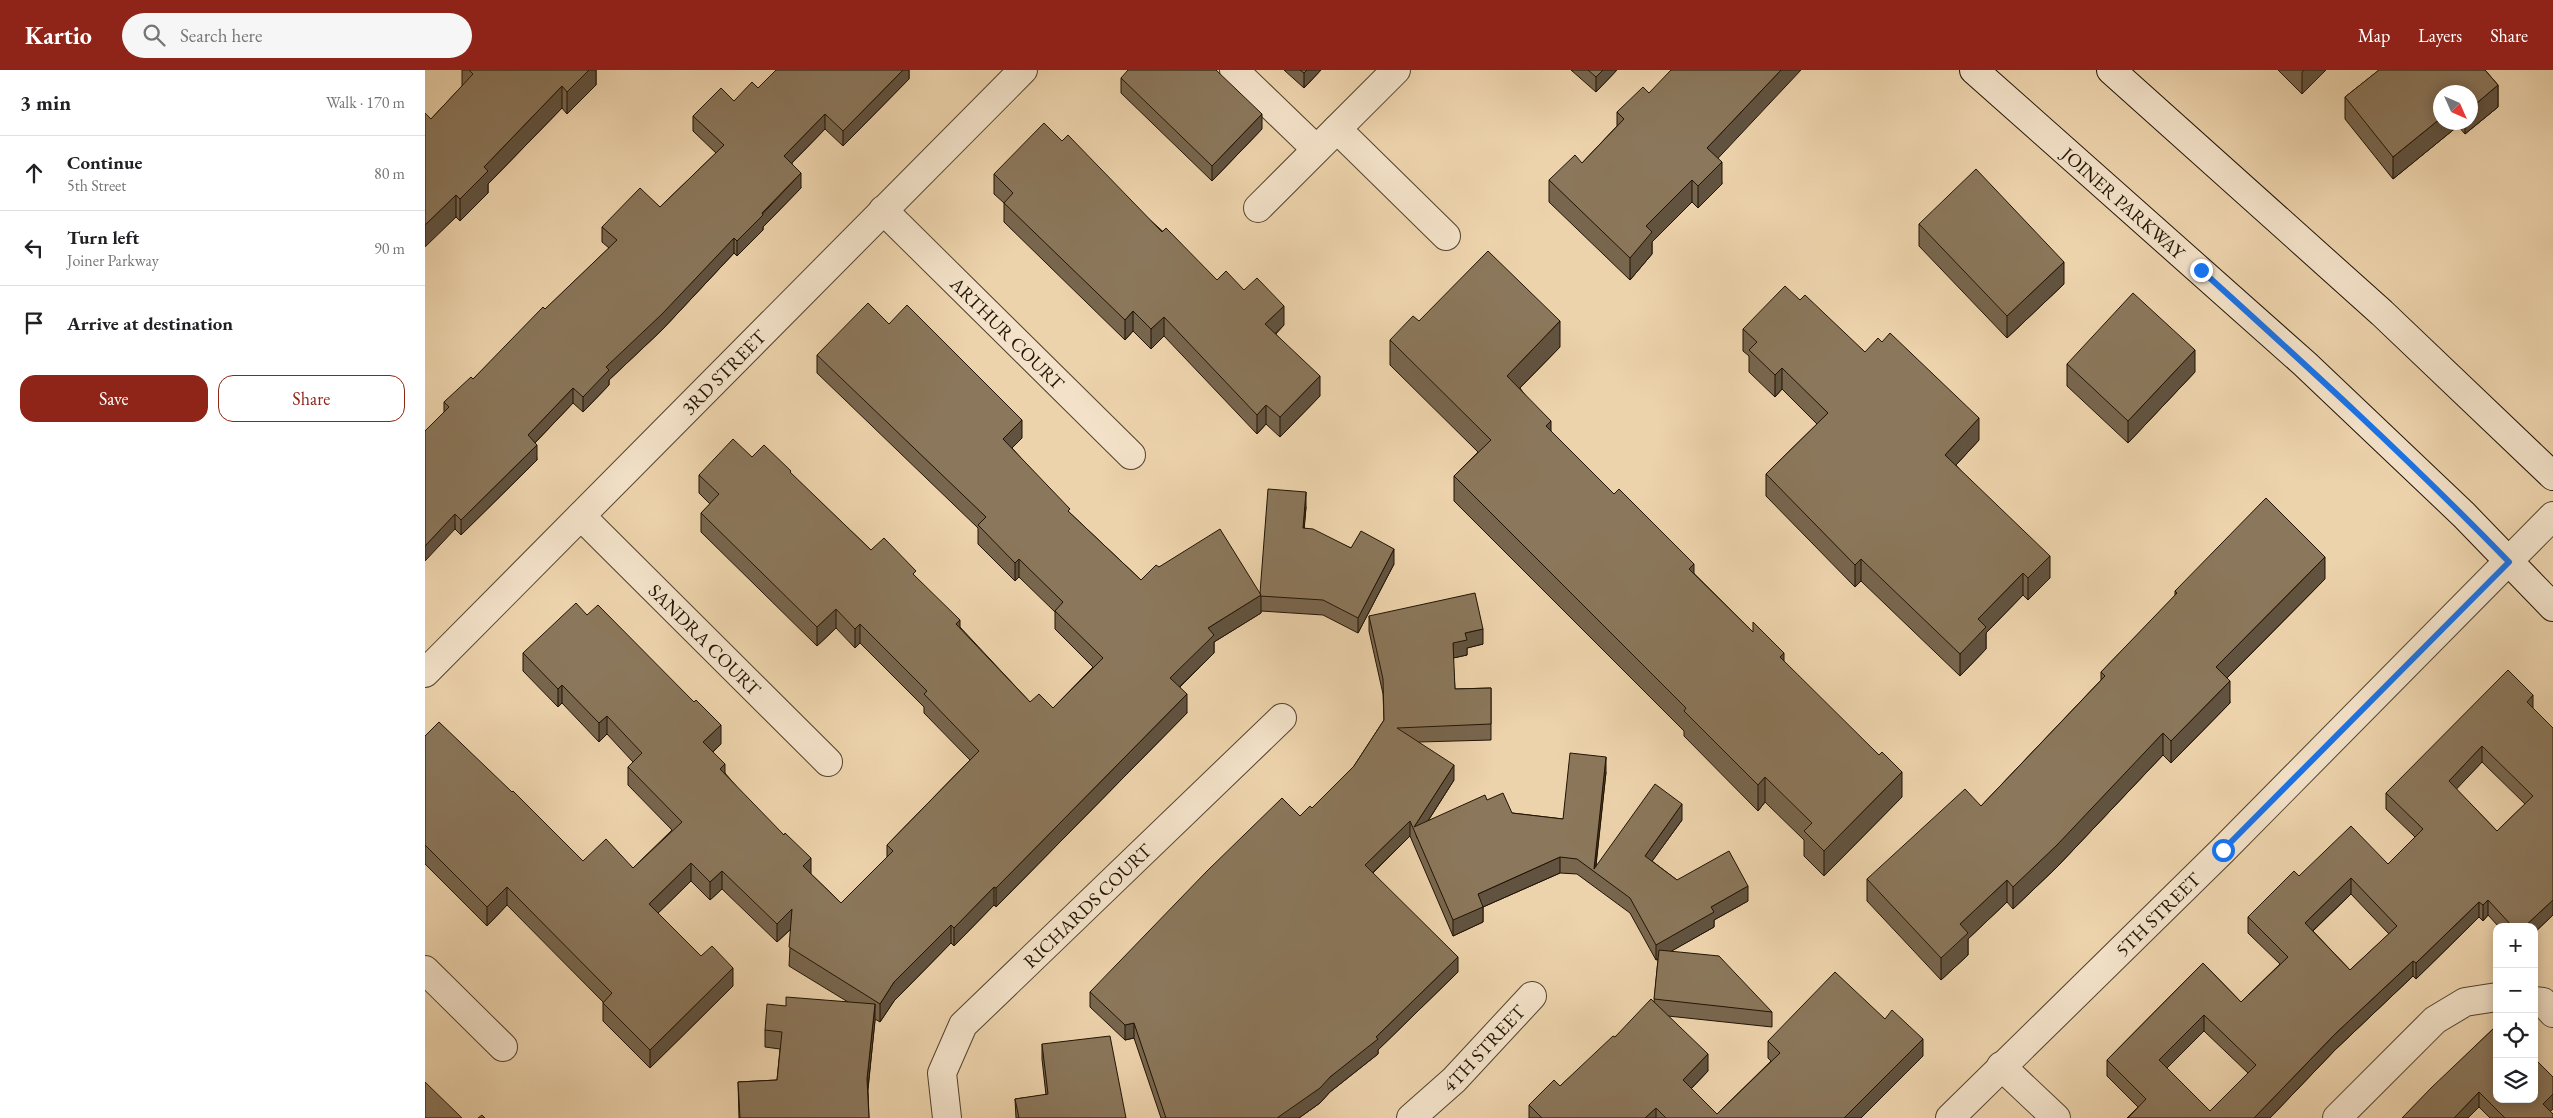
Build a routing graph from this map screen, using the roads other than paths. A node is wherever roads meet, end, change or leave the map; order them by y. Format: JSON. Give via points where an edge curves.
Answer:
{"nodes":[{"id":1,"x":1023,"y":70,"type":"edge"},
{"id":2,"x":1234,"y":70,"type":"edge"},
{"id":3,"x":1396,"y":70,"type":"edge"},
{"id":4,"x":1973,"y":70,"type":"edge"},
{"id":5,"x":2111,"y":70,"type":"edge"},
{"id":6,"x":1337,"y":129,"type":"junction"},
{"id":7,"x":1316,"y":149,"type":"junction"},
{"id":8,"x":1259,"y":208,"type":"dead end"},
{"id":9,"x":883,"y":210,"type":"junction"},
{"id":10,"x":1446,"y":236,"type":"dead end"},
{"id":11,"x":1131,"y":455,"type":"dead end"},
{"id":12,"x":2553,"y":476,"type":"edge"},
{"id":13,"x":581,"y":516,"type":"junction"},
{"id":14,"x":2553,"y":516,"type":"edge"},
{"id":15,"x":2509,"y":562,"type":"junction"},
{"id":16,"x":2553,"y":606,"type":"edge"},
{"id":17,"x":425,"y":674,"type":"edge"},
{"id":18,"x":1282,"y":718,"type":"dead end"},
{"id":19,"x":828,"y":762,"type":"dead end"},
{"id":20,"x":425,"y":970,"type":"edge"},
{"id":21,"x":1532,"y":996,"type":"dead end"},
{"id":22,"x":2493,"y":998,"type":"edge"},
{"id":23,"x":2538,"y":1001,"type":"edge"},
{"id":24,"x":2553,"y":1013,"type":"edge"},
{"id":25,"x":503,"y":1047,"type":"dead end"},
{"id":26,"x":2001,"y":1066,"type":"junction"},
{"id":27,"x":947,"y":1118,"type":"edge"},
{"id":28,"x":1411,"y":1118,"type":"edge"},
{"id":29,"x":1950,"y":1118,"type":"edge"},
{"id":30,"x":2056,"y":1118,"type":"edge"},
{"id":31,"x":2337,"y":1118,"type":"edge"}],
"edges":[{"from":1,"to":9,"type":"street","name":"3RD STREET"},
{"from":2,"to":7,"type":"street"},
{"from":3,"to":6,"type":"street"},
{"from":4,"to":15,"type":"street","name":"JOINER PARKWAY","via":[[2305,364]]},
{"from":5,"to":12,"type":"street","via":[[2383,313]]},
{"from":6,"to":7,"type":"street"},
{"from":6,"to":10,"type":"street"},
{"from":7,"to":8,"type":"street"},
{"from":9,"to":11,"type":"street","name":"ARTHUR COURT"},
{"from":9,"to":13,"type":"street","name":"3RD STREET"},
{"from":13,"to":17,"type":"street","name":"3RD STREET"},
{"from":13,"to":19,"type":"street","name":"SANDRA COURT"},
{"from":14,"to":15,"type":"street","name":"5TH STREET"},
{"from":15,"to":16,"type":"street","name":"JOINER PARKWAY"},
{"from":15,"to":26,"type":"street","name":"5TH STREET","via":[[2223,850]]},
{"from":18,"to":27,"type":"street","name":"RICHARDS COURT","via":[[963,1025],[942,1073]]},
{"from":20,"to":25,"type":"street"},
{"from":21,"to":28,"type":"street","name":"4TH STREET","via":[[1454,1080]]},
{"from":22,"to":31,"type":"street","via":[[2465,1002],[2435,1020]]},
{"from":23,"to":24,"type":"street","via":[[2543,1002]]},
{"from":26,"to":29,"type":"street","name":"5TH STREET"},
{"from":26,"to":30,"type":"street"}]}
